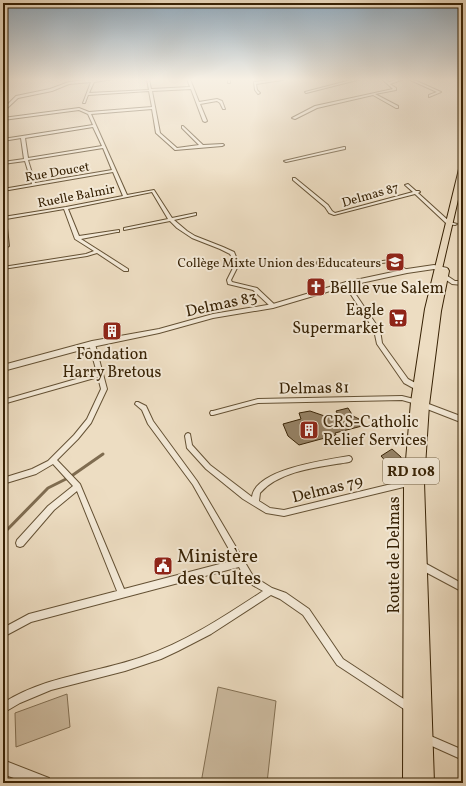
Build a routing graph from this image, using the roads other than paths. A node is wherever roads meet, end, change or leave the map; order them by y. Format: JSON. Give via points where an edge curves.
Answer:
{"nodes":[{"id":1,"x":28,"y":116,"type":"edge"},
{"id":2,"x":90,"y":116,"type":"edge"},
{"id":3,"x":154,"y":116,"type":"edge"},
{"id":4,"x":204,"y":116,"type":"edge"},
{"id":5,"x":299,"y":116,"type":"edge"},
{"id":6,"x":294,"y":118,"type":"dead end"},
{"id":7,"x":3,"y":119,"type":"edge"},
{"id":8,"x":206,"y":121,"type":"dead end"},
{"id":9,"x":93,"y":126,"type":"junction"},
{"id":10,"x":183,"y":127,"type":"dead end"},
{"id":11,"x":23,"y":137,"type":"junction"},
{"id":12,"x":3,"y":140,"type":"edge"},
{"id":13,"x":222,"y":145,"type":"dead end"},
{"id":14,"x":202,"y":146,"type":"junction"},
{"id":15,"x":104,"y":147,"type":"junction"},
{"id":16,"x":344,"y":148,"type":"dead end"},
{"id":17,"x":26,"y":159,"type":"junction"},
{"id":18,"x":286,"y":160,"type":"dead end"},
{"id":19,"x":3,"y":162,"type":"edge"},
{"id":20,"x":463,"y":165,"type":"edge"},
{"id":21,"x":114,"y":170,"type":"junction"},
{"id":22,"x":294,"y":179,"type":"dead end"},
{"id":23,"x":407,"y":184,"type":"dead end"},
{"id":24,"x":34,"y":185,"type":"junction"},
{"id":25,"x":463,"y":185,"type":"edge"},
{"id":26,"x":3,"y":190,"type":"edge"},
{"id":27,"x":418,"y":192,"type":"junction"},
{"id":28,"x":125,"y":196,"type":"junction"},
{"id":29,"x":66,"y":208,"type":"junction"},
{"id":30,"x":195,"y":214,"type":"dead end"},
{"id":31,"x":4,"y":218,"type":"edge"},
{"id":32,"x":169,"y":219,"type":"junction"},
{"id":33,"x":452,"y":223,"type":"junction"},
{"id":34,"x":126,"y":229,"type":"dead end"},
{"id":35,"x":117,"y":231,"type":"dead end"},
{"id":36,"x":77,"y":238,"type":"junction"},
{"id":37,"x":8,"y":246,"type":"dead end"},
{"id":38,"x":96,"y":251,"type":"junction"},
{"id":39,"x":318,"y":263,"type":"dead end"},
{"id":40,"x":3,"y":268,"type":"edge"},
{"id":41,"x":126,"y":270,"type":"dead end"},
{"id":42,"x":407,"y":270,"type":"junction"},
{"id":43,"x":446,"y":274,"type":"junction"},
{"id":44,"x":463,"y":283,"type":"edge"},
{"id":45,"x":346,"y":284,"type":"junction"},
{"id":46,"x":463,"y":289,"type":"edge"},
{"id":47,"x":273,"y":306,"type":"junction"},
{"id":48,"x":92,"y":344,"type":"junction"},
{"id":49,"x":3,"y":368,"type":"edge"},
{"id":50,"x":100,"y":374,"type":"junction"},
{"id":51,"x":417,"y":387,"type":"junction"},
{"id":52,"x":3,"y":402,"type":"edge"},
{"id":53,"x":138,"y":404,"type":"dead end"},
{"id":54,"x":420,"y":404,"type":"junction"},
{"id":55,"x":213,"y":413,"type":"dead end"},
{"id":56,"x":461,"y":421,"type":"edge"},
{"id":57,"x":188,"y":436,"type":"dead end"},
{"id":58,"x":349,"y":459,"type":"dead end"},
{"id":59,"x":53,"y":460,"type":"junction"},
{"id":60,"x":3,"y":481,"type":"edge"},
{"id":61,"x":414,"y":482,"type":"junction"},
{"id":62,"x":78,"y":486,"type":"junction"},
{"id":63,"x":256,"y":504,"type":"junction"},
{"id":64,"x":20,"y":543,"type":"dead end"},
{"id":65,"x":241,"y":562,"type":"junction"},
{"id":66,"x":421,"y":565,"type":"junction"},
{"id":67,"x":463,"y":588,"type":"edge"},
{"id":68,"x":270,"y":591,"type":"junction"},
{"id":69,"x":122,"y":593,"type":"junction"},
{"id":70,"x":3,"y":633,"type":"edge"},
{"id":71,"x":3,"y":708,"type":"edge"},
{"id":72,"x":409,"y":708,"type":"junction"},
{"id":73,"x":423,"y":710,"type":"junction"},
{"id":74,"x":424,"y":738,"type":"junction"},
{"id":75,"x":463,"y":755,"type":"edge"},
{"id":76,"x":3,"y":767,"type":"edge"},
{"id":77,"x":44,"y":783,"type":"edge"},
{"id":78,"x":411,"y":783,"type":"edge"},
{"id":79,"x":426,"y":783,"type":"edge"}],
"edges":[{"from":1,"to":7,"type":"street"},
{"from":2,"to":9,"type":"street"},
{"from":3,"to":14,"type":"street","via":[[158,133],[174,148]]},
{"from":4,"to":8,"type":"street"},
{"from":5,"to":6,"type":"street"},
{"from":9,"to":11,"type":"street"},
{"from":9,"to":15,"type":"street"},
{"from":10,"to":14,"type":"street"},
{"from":11,"to":12,"type":"street"},
{"from":11,"to":17,"type":"street"},
{"from":13,"to":14,"type":"street"},
{"from":15,"to":17,"type":"street"},
{"from":15,"to":21,"type":"street"},
{"from":16,"to":18,"type":"street"},
{"from":17,"to":19,"type":"street"},
{"from":17,"to":24,"type":"street"},
{"from":20,"to":33,"type":"main road","name":"Route de Delmas","number":"RD 108"},
{"from":21,"to":24,"type":"street","name":"Rue Doucet"},
{"from":21,"to":28,"type":"street"},
{"from":22,"to":27,"type":"street","name":"Delmas 87","via":[[335,214]]},
{"from":23,"to":27,"type":"street","name":"Delmas 87"},
{"from":24,"to":26,"type":"street","name":"Rue Doucet"},
{"from":25,"to":33,"type":"main road","name":"Route de Delmas","number":"RD 108"},
{"from":27,"to":33,"type":"street","name":"Delmas 87"},
{"from":28,"to":29,"type":"street","name":"Ruelle Balmir"},
{"from":28,"to":32,"type":"street","name":"Ruelle Balmir","via":[[153,191]]},
{"from":29,"to":31,"type":"street","name":"Ruelle Balmir"},
{"from":29,"to":36,"type":"street"},
{"from":30,"to":32,"type":"street"},
{"from":31,"to":37,"type":"street"},
{"from":32,"to":34,"type":"street"},
{"from":32,"to":47,"type":"street","via":[[193,237],[232,253],[237,264],[229,280],[230,284],[255,289]]},
{"from":33,"to":43,"type":"main road","name":"Route de Delmas","number":"RD 108"},
{"from":35,"to":36,"type":"street"},
{"from":36,"to":38,"type":"street"},
{"from":38,"to":40,"type":"street","via":[[87,255]]},
{"from":38,"to":41,"type":"street"},
{"from":39,"to":42,"type":"street","via":[[348,266],[391,261]]},
{"from":42,"to":43,"type":"street","name":"Delmas 83"},
{"from":42,"to":45,"type":"street","name":"Delmas 83"},
{"from":43,"to":44,"type":"street"},
{"from":43,"to":46,"type":"street"},
{"from":43,"to":51,"type":"main road","name":"Route de Delmas","number":"RD 108","via":[[429,309]]},
{"from":43,"to":54,"type":"main road","name":"Route de Delmas","number":"RD 108"},
{"from":45,"to":47,"type":"street","name":"Delmas 83"},
{"from":45,"to":51,"type":"street","via":[[377,330],[379,343],[406,381]]},
{"from":47,"to":48,"type":"street","name":"Delmas 83","via":[[213,316],[159,331]]},
{"from":48,"to":49,"type":"street","name":"Delmas 83"},
{"from":48,"to":50,"type":"street"},
{"from":50,"to":52,"type":"street"},
{"from":50,"to":59,"type":"street","via":[[104,390],[89,421]]},
{"from":51,"to":54,"type":"main road","name":"Route de Delmas","number":"RD 108"},
{"from":53,"to":65,"type":"street","via":[[144,408],[150,422],[195,483]]},
{"from":54,"to":55,"type":"street","name":"Delmas 81","via":[[402,398],[258,401]]},
{"from":54,"to":56,"type":"street","name":"Delmas 81"},
{"from":54,"to":61,"type":"main road","name":"Route de Delmas","number":"RD 108"},
{"from":57,"to":63,"type":"street","name":"Delmas 79","via":[[189,446],[208,467]]},
{"from":58,"to":63,"type":"street","via":[[278,476],[256,492]]},
{"from":59,"to":60,"type":"street","via":[[34,472]]},
{"from":59,"to":62,"type":"street"},
{"from":61,"to":63,"type":"street","name":"Delmas 79","via":[[284,513],[269,511]]},
{"from":61,"to":66,"type":"main road","name":"Route de Delmas","number":"RD 108"},
{"from":61,"to":72,"type":"main road","name":"Route de Delmas","number":"RD 108"},
{"from":62,"to":64,"type":"street","via":[[51,508]]},
{"from":62,"to":69,"type":"street"},
{"from":65,"to":68,"type":"street","via":[[250,580]]},
{"from":65,"to":69,"type":"street"},
{"from":66,"to":67,"type":"street"},
{"from":66,"to":73,"type":"main road","name":"Route de Delmas","number":"RD 108"},
{"from":68,"to":71,"type":"street","via":[[242,610],[163,654],[54,686],[12,701]]},
{"from":68,"to":72,"type":"street","via":[[283,596],[306,612],[340,662]]},
{"from":69,"to":70,"type":"street","via":[[29,618]]},
{"from":72,"to":73,"type":"street"},
{"from":72,"to":78,"type":"main road","name":"Route de Delmas","number":"RD 108"},
{"from":73,"to":74,"type":"main road","name":"Route de Delmas","number":"RD 108"},
{"from":74,"to":75,"type":"street"},
{"from":74,"to":79,"type":"main road","name":"Route de Delmas","number":"RD 108"},
{"from":76,"to":77,"type":"street"}]}
